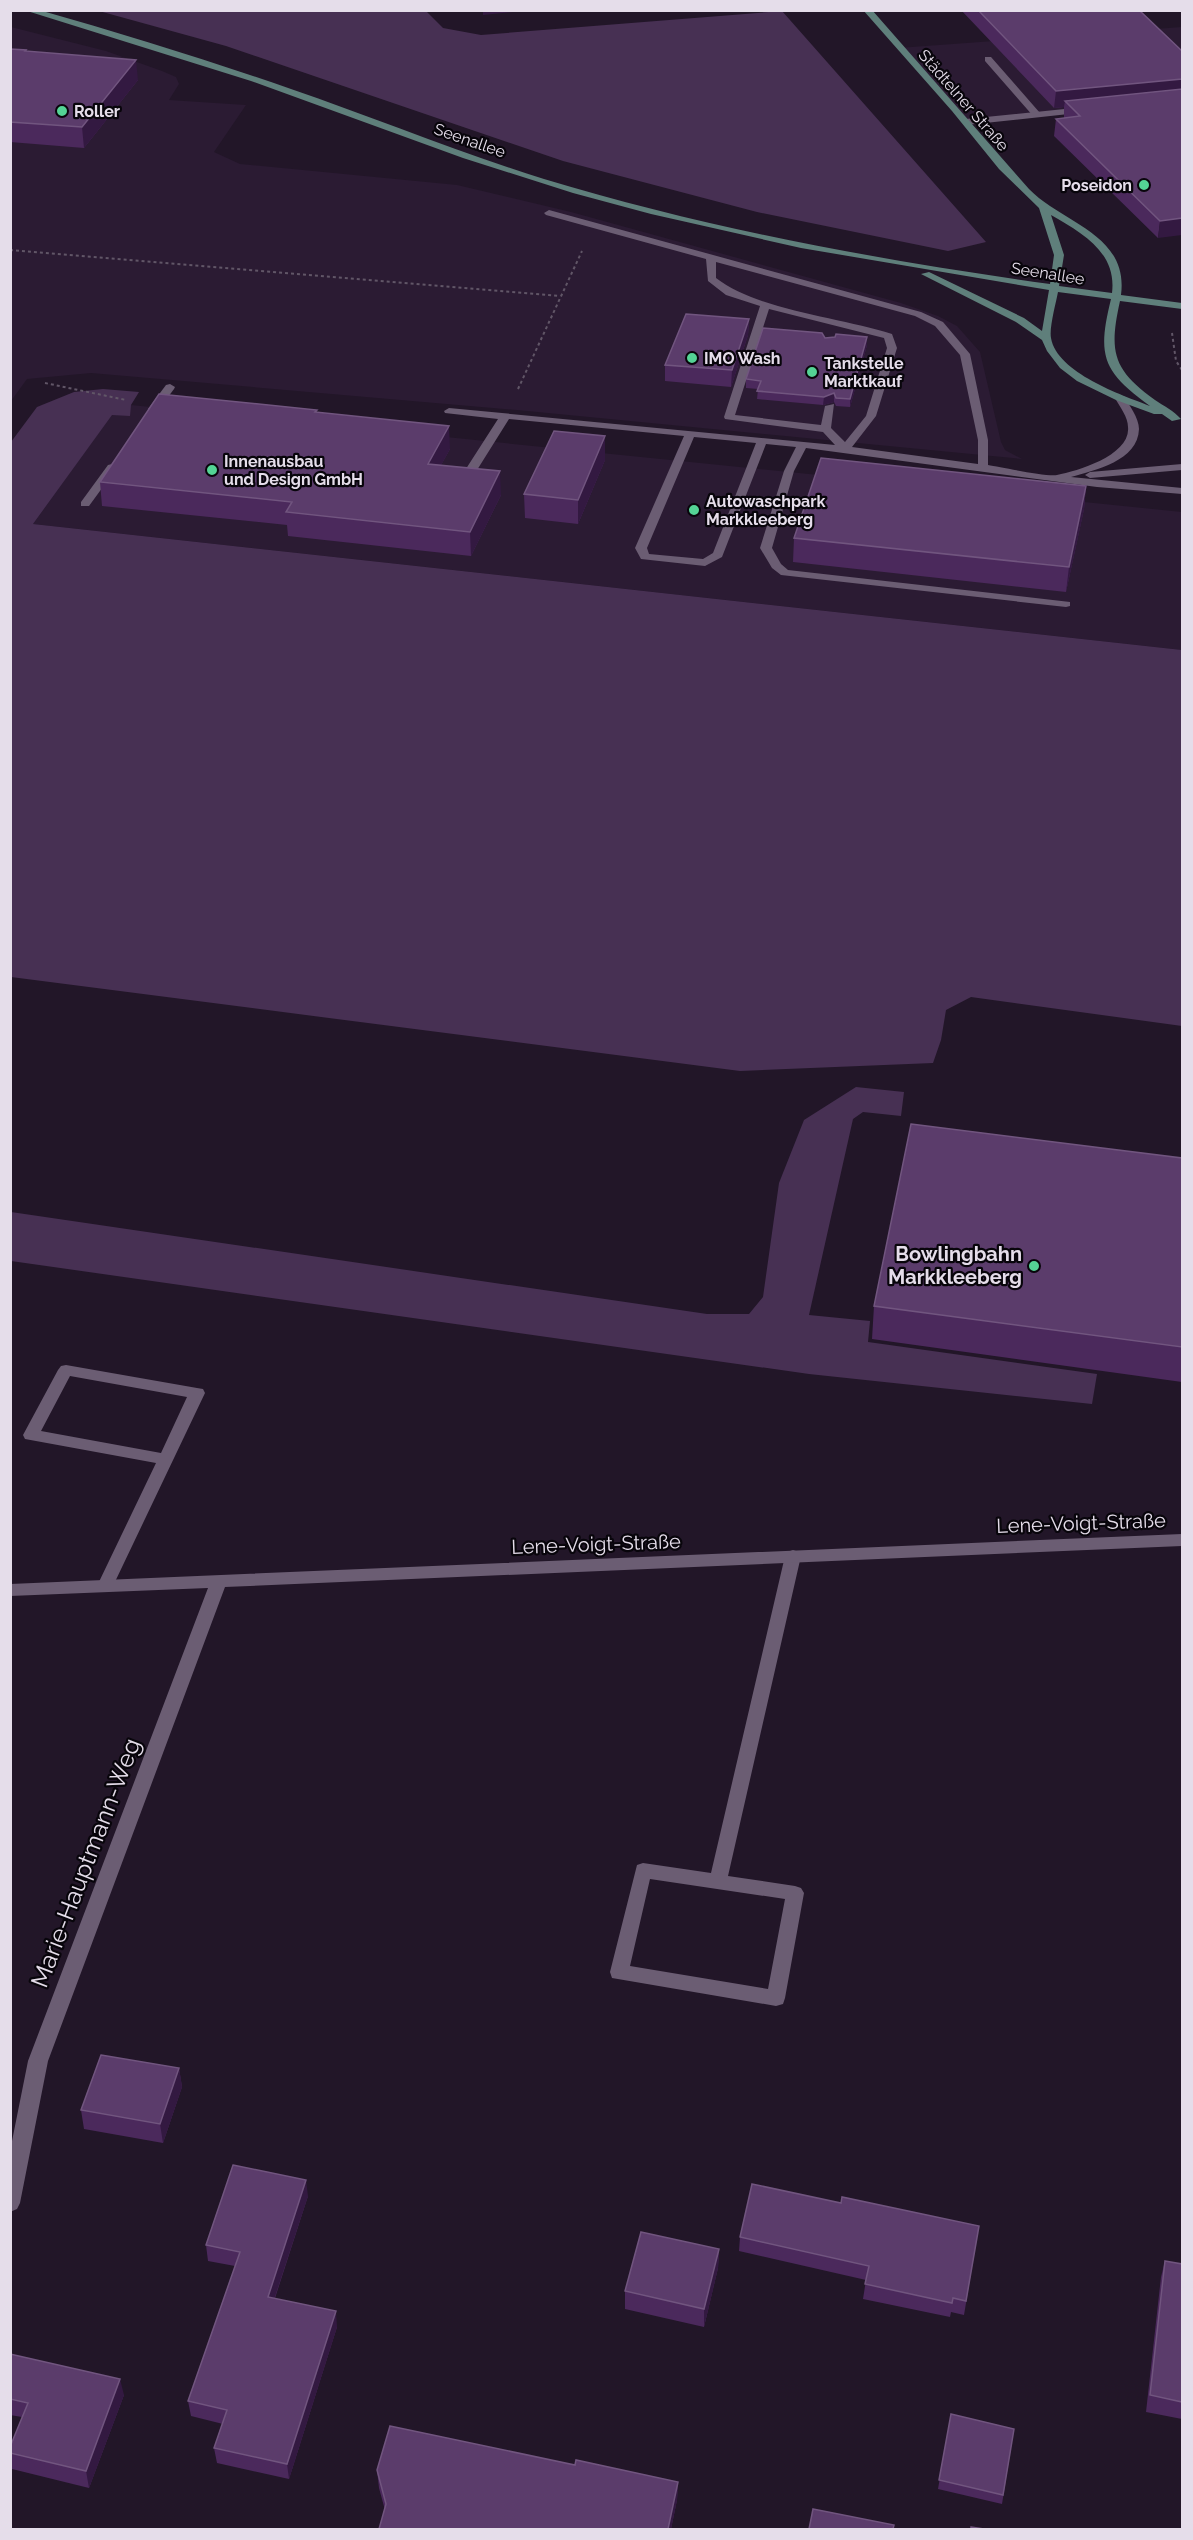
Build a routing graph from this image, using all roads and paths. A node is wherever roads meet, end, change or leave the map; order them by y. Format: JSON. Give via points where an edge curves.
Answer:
{"nodes":[{"id":1,"x":28,"y":10,"type":"edge"},
{"id":2,"x":867,"y":10,"type":"edge"},
{"id":3,"x":988,"y":59,"type":"dead end"},
{"id":4,"x":1093,"y":109,"type":"edge"},
{"id":5,"x":1036,"y":115,"type":"junction"},
{"id":6,"x":966,"y":122,"type":"junction"},
{"id":7,"x":1043,"y":206,"type":"junction"},
{"id":8,"x":549,"y":213,"type":"dead end"},
{"id":9,"x":10,"y":250,"type":"edge"},
{"id":10,"x":711,"y":257,"type":"junction"},
{"id":11,"x":910,"y":266,"type":"junction"},
{"id":12,"x":1054,"y":289,"type":"junction"},
{"id":13,"x":559,"y":296,"type":"dead end"},
{"id":14,"x":1116,"y":298,"type":"junction"},
{"id":15,"x":765,"y":304,"type":"junction"},
{"id":16,"x":1182,"y":306,"type":"edge"},
{"id":17,"x":1172,"y":333,"type":"dead end"},
{"id":18,"x":1046,"y":338,"type":"junction"},
{"id":19,"x":1176,"y":362,"type":"junction"},
{"id":20,"x":1182,"y":363,"type":"edge"},
{"id":21,"x":1182,"y":370,"type":"edge"},
{"id":22,"x":170,"y":387,"type":"dead end"},
{"id":23,"x":1120,"y":398,"type":"junction"},
{"id":24,"x":830,"y":406,"type":"edge"},
{"id":25,"x":449,"y":411,"type":"dead end"},
{"id":26,"x":506,"y":416,"type":"junction"},
{"id":27,"x":146,"y":419,"type":"edge"},
{"id":28,"x":1179,"y":421,"type":"edge"},
{"id":29,"x":826,"y":429,"type":"junction"},
{"id":30,"x":690,"y":434,"type":"junction"},
{"id":31,"x":762,"y":441,"type":"junction"},
{"id":32,"x":802,"y":445,"type":"junction"},
{"id":33,"x":845,"y":449,"type":"junction"},
{"id":34,"x":119,"y":457,"type":"edge"},
{"id":35,"x":1182,"y":467,"type":"edge"},
{"id":36,"x":983,"y":469,"type":"junction"},
{"id":37,"x":1056,"y":477,"type":"junction"},
{"id":38,"x":463,"y":484,"type":"edge"},
{"id":39,"x":1182,"y":490,"type":"edge"},
{"id":40,"x":85,"y":504,"type":"dead end"},
{"id":41,"x":1066,"y":604,"type":"dead end"},
{"id":42,"x":165,"y":1459,"type":"junction"},
{"id":43,"x":1182,"y":1540,"type":"edge"},
{"id":44,"x":793,"y":1556,"type":"junction"},
{"id":45,"x":219,"y":1581,"type":"junction"},
{"id":46,"x":105,"y":1586,"type":"junction"},
{"id":47,"x":10,"y":1590,"type":"edge"},
{"id":48,"x":718,"y":1882,"type":"junction"},
{"id":49,"x":10,"y":2203,"type":"edge"}],
"edges":[{"from":1,"to":11,"type":"street","name":"Seenallee","via":[[245,77],[574,190],[686,219]]},
{"from":2,"to":6,"type":"street","name":"Städtelner Straße"},
{"from":3,"to":5,"type":"street"},
{"from":4,"to":5,"type":"street"},
{"from":5,"to":6,"type":"street"},
{"from":6,"to":7,"type":"street","name":"Städtelner Straße","via":[[1006,171]]},
{"from":7,"to":12,"type":"street","name":"Städtelner Straße","via":[[1059,255]]},
{"from":7,"to":14,"type":"street","name":"Städtelner Straße","via":[[1084,229],[1102,246],[1118,278]]},
{"from":8,"to":10,"type":"street"},
{"from":9,"to":13,"type":"path"},
{"from":10,"to":15,"type":"street","via":[[711,279],[729,293]]},
{"from":10,"to":36,"type":"street","via":[[918,314],[939,324],[965,354],[983,440]]},
{"from":11,"to":12,"type":"street","name":"Seenallee"},
{"from":11,"to":18,"type":"street","name":"Seenallee","via":[[1020,320]]},
{"from":12,"to":14,"type":"street","name":"Seenallee"},
{"from":12,"to":18,"type":"street","name":"Städtelner Straße"},
{"from":14,"to":16,"type":"street","name":"Seenallee"},
{"from":14,"to":28,"type":"street","name":"Städtelner Straße","via":[[1107,339],[1114,368]]},
{"from":15,"to":29,"type":"street","via":[[729,417]]},
{"from":15,"to":33,"type":"street","via":[[833,326],[888,336],[892,348],[871,416]]},
{"from":17,"to":19,"type":"path"},
{"from":18,"to":23,"type":"street","name":"Städtelner Straße","via":[[1064,366]]},
{"from":19,"to":20,"type":"path"},
{"from":19,"to":21,"type":"path"},
{"from":22,"to":27,"type":"street"},
{"from":23,"to":28,"type":"street","name":"Städtelner Straße"},
{"from":23,"to":37,"type":"street","via":[[1134,428],[1130,442],[1120,454],[1100,464]]},
{"from":24,"to":29,"type":"street"},
{"from":25,"to":26,"type":"street"},
{"from":26,"to":30,"type":"street"},
{"from":26,"to":38,"type":"street"},
{"from":29,"to":33,"type":"street"},
{"from":30,"to":31,"type":"street"},
{"from":30,"to":31,"type":"street","via":[[641,548],[645,557],[705,563],[718,555]]},
{"from":31,"to":32,"type":"street"},
{"from":32,"to":33,"type":"street"},
{"from":32,"to":41,"type":"street","via":[[789,471],[766,548],[785,573]]},
{"from":33,"to":36,"type":"street"},
{"from":34,"to":40,"type":"street"},
{"from":35,"to":37,"type":"street"},
{"from":36,"to":37,"type":"street"},
{"from":37,"to":39,"type":"street"},
{"from":42,"to":42,"type":"street","via":[[197,1394],[66,1370],[31,1435]]},
{"from":42,"to":46,"type":"street"},
{"from":43,"to":44,"type":"street","name":"Lene-Voigt-Straße"},
{"from":44,"to":45,"type":"street","name":"Lene-Voigt-Straße"},
{"from":44,"to":48,"type":"street"},
{"from":45,"to":46,"type":"street","name":"Lene-Voigt-Straße"},
{"from":45,"to":49,"type":"street","name":"Marie-Hauptmann-Weg","via":[[38,2061]]},
{"from":46,"to":47,"type":"street","name":"Lene-Voigt-Straße"},
{"from":48,"to":48,"type":"street","via":[[643,1870],[620,1972],[776,1998],[795,1893]]}]}
